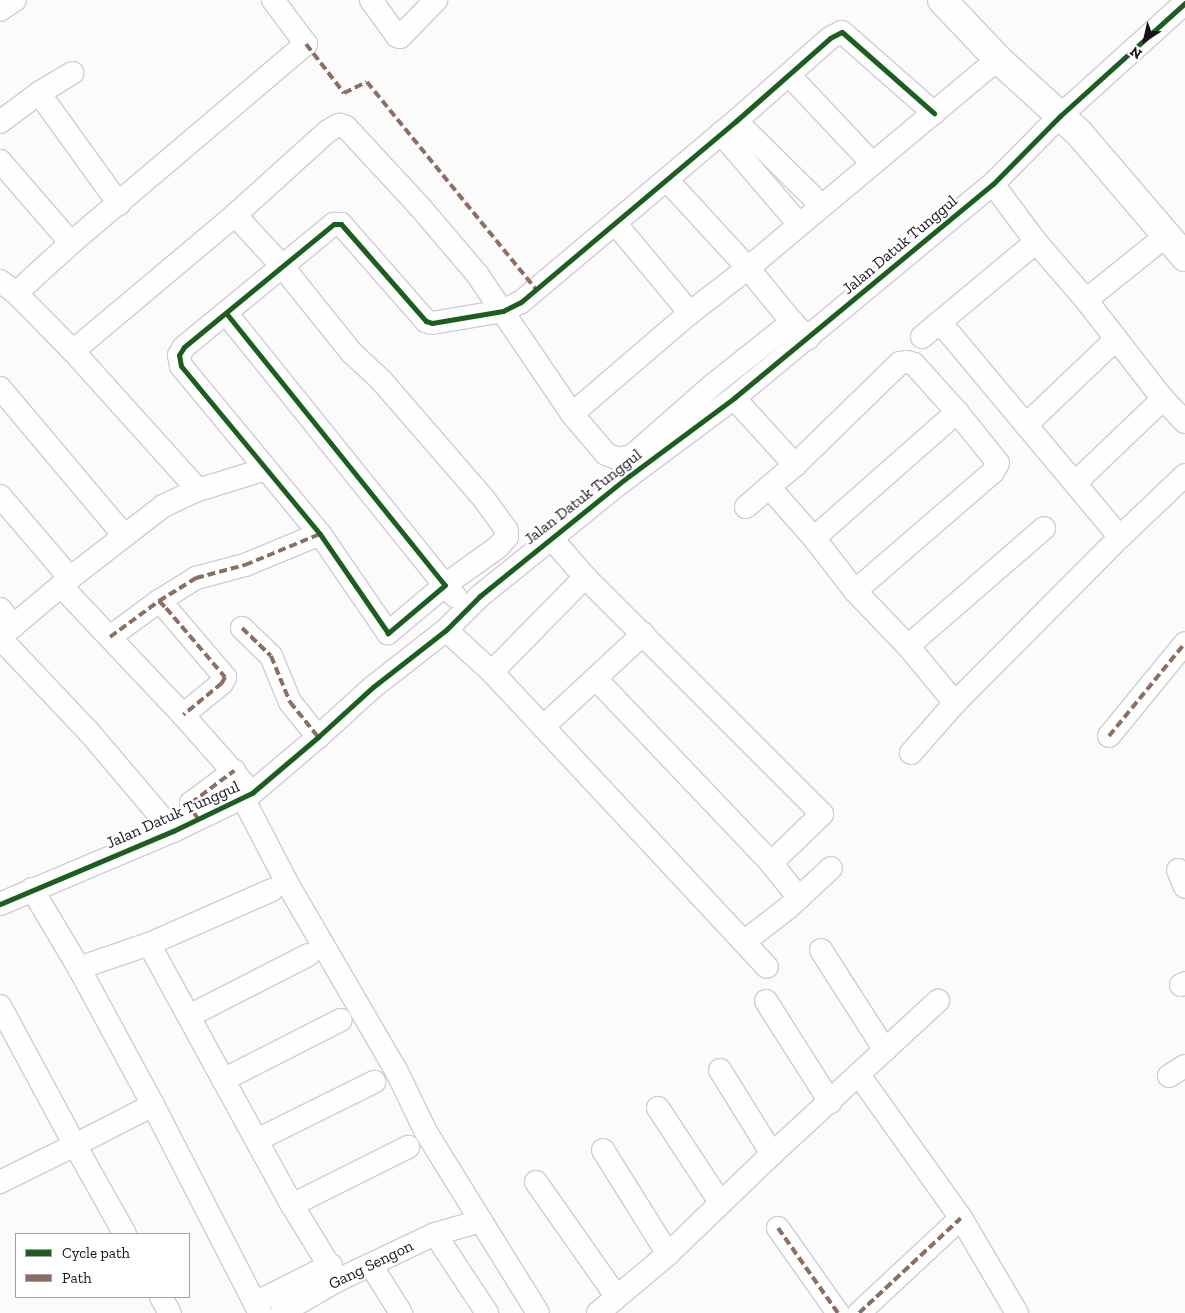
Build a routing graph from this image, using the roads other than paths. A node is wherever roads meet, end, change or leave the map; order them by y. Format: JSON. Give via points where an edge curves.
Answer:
{"nodes":[{"id":1,"x":15,"y":0,"type":"edge"},
{"id":2,"x":273,"y":0,"type":"edge"},
{"id":3,"x":371,"y":0,"type":"edge"},
{"id":4,"x":436,"y":0,"type":"edge"},
{"id":5,"x":942,"y":0,"type":"edge"},
{"id":6,"x":1185,"y":3,"type":"edge"},
{"id":7,"x":0,"y":10,"type":"edge"},
{"id":8,"x":998,"y":59,"type":"junction"},
{"id":9,"x":72,"y":72,"type":"dead end"},
{"id":10,"x":789,"y":75,"type":"junction"},
{"id":11,"x":39,"y":93,"type":"junction"},
{"id":12,"x":934,"y":113,"type":"junction"},
{"id":13,"x":1060,"y":116,"type":"junction"},
{"id":14,"x":0,"y":122,"type":"edge"},
{"id":15,"x":729,"y":127,"type":"junction"},
{"id":16,"x":0,"y":161,"type":"edge"},
{"id":17,"x":873,"y":164,"type":"junction"},
{"id":18,"x":667,"y":180,"type":"junction"},
{"id":19,"x":993,"y":184,"type":"junction"},
{"id":20,"x":119,"y":204,"type":"junction"},
{"id":21,"x":821,"y":205,"type":"junction"},
{"id":22,"x":235,"y":214,"type":"junction"},
{"id":23,"x":615,"y":223,"type":"junction"},
{"id":24,"x":798,"y":224,"type":"junction"},
{"id":25,"x":1168,"y":234,"type":"junction"},
{"id":26,"x":1036,"y":242,"type":"junction"},
{"id":27,"x":71,"y":243,"type":"junction"},
{"id":28,"x":1185,"y":256,"type":"edge"},
{"id":29,"x":282,"y":266,"type":"junction"},
{"id":30,"x":748,"y":268,"type":"junction"},
{"id":31,"x":8,"y":287,"type":"edge"},
{"id":32,"x":1086,"y":300,"type":"junction"},
{"id":33,"x":503,"y":311,"type":"junction"},
{"id":34,"x":690,"y":312,"type":"junction"},
{"id":35,"x":226,"y":313,"type":"junction"},
{"id":36,"x":792,"y":322,"type":"junction"},
{"id":37,"x":940,"y":322,"type":"junction"},
{"id":38,"x":922,"y":337,"type":"dead end"},
{"id":39,"x":808,"y":338,"type":"junction"},
{"id":40,"x":1116,"y":339,"type":"junction"},
{"id":41,"x":73,"y":351,"type":"junction"},
{"id":42,"x":0,"y":388,"type":"edge"},
{"id":43,"x":734,"y":398,"type":"junction"},
{"id":44,"x":1163,"y":399,"type":"junction"},
{"id":45,"x":957,"y":412,"type":"junction"},
{"id":46,"x":572,"y":414,"type":"junction"},
{"id":47,"x":1185,"y":422,"type":"edge"},
{"id":48,"x":1026,"y":425,"type":"junction"},
{"id":49,"x":795,"y":465,"type":"junction"},
{"id":50,"x":266,"y":469,"type":"junction"},
{"id":51,"x":1185,"y":475,"type":"edge"},
{"id":52,"x":1075,"y":483,"type":"junction"},
{"id":53,"x":769,"y":487,"type":"junction"},
{"id":54,"x":198,"y":490,"type":"junction"},
{"id":55,"x":0,"y":496,"type":"edge"},
{"id":56,"x":746,"y":507,"type":"dead end"},
{"id":57,"x":1044,"y":528,"type":"dead end"},
{"id":58,"x":320,"y":534,"type":"junction"},
{"id":59,"x":124,"y":535,"type":"junction"},
{"id":60,"x":1120,"y":537,"type":"junction"},
{"id":61,"x":814,"y":538,"type":"junction"},
{"id":62,"x":552,"y":539,"type":"junction"},
{"id":63,"x":586,"y":577,"type":"junction"},
{"id":64,"x":66,"y":583,"type":"junction"},
{"id":65,"x":445,"y":585,"type":"junction"},
{"id":66,"x":856,"y":591,"type":"junction"},
{"id":67,"x":159,"y":601,"type":"junction"},
{"id":68,"x":0,"y":609,"type":"edge"},
{"id":69,"x":466,"y":610,"type":"junction"},
{"id":70,"x":242,"y":628,"type":"dead end"},
{"id":71,"x":446,"y":630,"type":"junction"},
{"id":72,"x":5,"y":634,"type":"edge"},
{"id":73,"x":643,"y":634,"type":"junction"},
{"id":74,"x":110,"y":637,"type":"junction"},
{"id":75,"x":1185,"y":643,"type":"edge"},
{"id":76,"x":908,"y":646,"type":"junction"},
{"id":77,"x":492,"y":672,"type":"junction"},
{"id":78,"x":596,"y":679,"type":"junction"},
{"id":79,"x":955,"y":703,"type":"junction"},
{"id":80,"x":183,"y":715,"type":"junction"},
{"id":81,"x":543,"y":727,"type":"junction"},
{"id":82,"x":1109,"y":736,"type":"dead end"},
{"id":83,"x":318,"y":737,"type":"junction"},
{"id":84,"x":911,"y":754,"type":"dead end"},
{"id":85,"x":234,"y":771,"type":"junction"},
{"id":86,"x":247,"y":796,"type":"junction"},
{"id":87,"x":198,"y":819,"type":"junction"},
{"id":88,"x":173,"y":831,"type":"junction"},
{"id":89,"x":771,"y":863,"type":"junction"},
{"id":90,"x":831,"y":868,"type":"dead end"},
{"id":91,"x":32,"y":889,"type":"junction"},
{"id":92,"x":272,"y":890,"type":"dead end"},
{"id":93,"x":799,"y":898,"type":"junction"},
{"id":94,"x":0,"y":904,"type":"edge"},
{"id":95,"x":744,"y":942,"type":"junction"},
{"id":96,"x":149,"y":944,"type":"junction"},
{"id":97,"x":821,"y":950,"type":"dead end"},
{"id":98,"x":308,"y":955,"type":"dead end"},
{"id":99,"x":766,"y":967,"type":"dead end"},
{"id":100,"x":80,"y":968,"type":"junction"},
{"id":101,"x":766,"y":1001,"type":"dead end"},
{"id":102,"x":938,"y":1001,"type":"dead end"},
{"id":103,"x":0,"y":1006,"type":"edge"},
{"id":104,"x":189,"y":1016,"type":"junction"},
{"id":105,"x":341,"y":1020,"type":"dead end"},
{"id":106,"x":885,"y":1050,"type":"junction"},
{"id":107,"x":720,"y":1070,"type":"dead end"},
{"id":108,"x":859,"y":1075,"type":"junction"},
{"id":109,"x":223,"y":1080,"type":"junction"},
{"id":110,"x":374,"y":1082,"type":"dead end"},
{"id":111,"x":830,"y":1102,"type":"junction"},
{"id":112,"x":153,"y":1104,"type":"junction"},
{"id":113,"x":658,"y":1108,"type":"dead end"},
{"id":114,"x":257,"y":1140,"type":"junction"},
{"id":115,"x":75,"y":1145,"type":"junction"},
{"id":116,"x":408,"y":1147,"type":"dead end"},
{"id":117,"x":603,"y":1150,"type":"dead end"},
{"id":118,"x":772,"y":1154,"type":"junction"},
{"id":119,"x":0,"y":1182,"type":"edge"},
{"id":120,"x":536,"y":1182,"type":"dead end"},
{"id":121,"x":720,"y":1202,"type":"junction"},
{"id":122,"x":292,"y":1205,"type":"junction"},
{"id":123,"x":960,"y":1218,"type":"junction"},
{"id":124,"x":473,"y":1222,"type":"junction"},
{"id":125,"x":778,"y":1228,"type":"dead end"},
{"id":126,"x":124,"y":1233,"type":"edge"},
{"id":127,"x":435,"y":1234,"type":"junction"},
{"id":128,"x":668,"y":1254,"type":"junction"},
{"id":129,"x":371,"y":1265,"type":"junction"},
{"id":130,"x":334,"y":1273,"type":"junction"},
{"id":131,"x":616,"y":1296,"type":"junction"},
{"id":132,"x":162,"y":1298,"type":"edge"},
{"id":133,"x":258,"y":1308,"type":"edge"},
{"id":134,"x":170,"y":1313,"type":"edge"},
{"id":135,"x":281,"y":1313,"type":"edge"},
{"id":136,"x":401,"y":1313,"type":"edge"},
{"id":137,"x":487,"y":1313,"type":"edge"},
{"id":138,"x":538,"y":1313,"type":"edge"},
{"id":139,"x":598,"y":1313,"type":"edge"},
{"id":140,"x":838,"y":1313,"type":"edge"},
{"id":141,"x":859,"y":1313,"type":"edge"},
{"id":142,"x":1018,"y":1313,"type":"edge"}],
"edges":[{"from":1,"to":7,"type":"street"},
{"from":2,"to":20,"type":"street","via":[[306,44]]},
{"from":3,"to":4,"type":"street","via":[[396,36],[400,37]]},
{"from":5,"to":8,"type":"main road"},
{"from":6,"to":13,"type":"street","name":"Jalan Datuk Tunggul"},
{"from":8,"to":12,"type":"street"},
{"from":8,"to":13,"type":"main road"},
{"from":9,"to":11,"type":"street"},
{"from":10,"to":12,"type":"street","via":[[830,38],[842,32]]},
{"from":10,"to":15,"type":"street"},
{"from":10,"to":17,"type":"street"},
{"from":11,"to":14,"type":"street"},
{"from":11,"to":20,"type":"street"},
{"from":12,"to":17,"type":"street"},
{"from":13,"to":19,"type":"street","name":"Jalan Datuk Tunggul"},
{"from":13,"to":25,"type":"main road","via":[[1079,133]]},
{"from":15,"to":18,"type":"street"},
{"from":15,"to":21,"type":"street"},
{"from":15,"to":24,"type":"street"},
{"from":16,"to":27,"type":"street"},
{"from":17,"to":21,"type":"street"},
{"from":18,"to":23,"type":"street"},
{"from":18,"to":30,"type":"street"},
{"from":19,"to":26,"type":"street"},
{"from":19,"to":39,"type":"street","name":"Jalan Datuk Tunggul"},
{"from":20,"to":27,"type":"street"},
{"from":21,"to":24,"type":"street"},
{"from":22,"to":29,"type":"street"},
{"from":22,"to":33,"type":"street","via":[[328,131],[339,125],[346,127],[420,207],[477,274]]},
{"from":22,"to":41,"type":"street"},
{"from":23,"to":33,"type":"street","via":[[521,302]]},
{"from":23,"to":34,"type":"street"},
{"from":24,"to":30,"type":"street"},
{"from":25,"to":28,"type":"main road"},
{"from":25,"to":32,"type":"street"},
{"from":26,"to":32,"type":"street"},
{"from":26,"to":37,"type":"street"},
{"from":27,"to":31,"type":"street"},
{"from":29,"to":33,"type":"street","via":[[334,224],[341,224],[426,321],[432,323]]},
{"from":29,"to":35,"type":"street"},
{"from":29,"to":65,"type":"street","via":[[352,352],[381,380],[484,499],[507,531],[507,537],[498,547]]},
{"from":30,"to":34,"type":"street"},
{"from":30,"to":36,"type":"street"},
{"from":31,"to":41,"type":"street"},
{"from":32,"to":40,"type":"street"},
{"from":33,"to":46,"type":"street"},
{"from":34,"to":46,"type":"street"},
{"from":35,"to":50,"type":"street","via":[[184,347],[179,355],[181,366]]},
{"from":35,"to":65,"type":"street"},
{"from":36,"to":39,"type":"street"},
{"from":36,"to":46,"type":"street","via":[[714,384],[632,456],[619,459],[606,454]]},
{"from":37,"to":38,"type":"street"},
{"from":37,"to":48,"type":"street"},
{"from":39,"to":43,"type":"street","name":"Jalan Datuk Tunggul"},
{"from":40,"to":44,"type":"street"},
{"from":40,"to":48,"type":"street"},
{"from":41,"to":54,"type":"street"},
{"from":42,"to":59,"type":"street"},
{"from":43,"to":49,"type":"street"},
{"from":43,"to":62,"type":"street","name":"Jalan Datuk Tunggul","via":[[625,479]]},
{"from":44,"to":47,"type":"street"},
{"from":44,"to":52,"type":"street"},
{"from":45,"to":49,"type":"street","via":[[914,364],[900,363]]},
{"from":45,"to":61,"type":"street"},
{"from":45,"to":66,"type":"street","via":[[998,463],[993,472]]},
{"from":48,"to":52,"type":"street"},
{"from":49,"to":53,"type":"street"},
{"from":50,"to":54,"type":"street"},
{"from":50,"to":58,"type":"street"},
{"from":51,"to":60,"type":"street"},
{"from":52,"to":60,"type":"street"},
{"from":53,"to":56,"type":"street"},
{"from":53,"to":61,"type":"street"},
{"from":54,"to":59,"type":"street","via":[[163,506]]},
{"from":55,"to":64,"type":"street"},
{"from":57,"to":76,"type":"street"},
{"from":58,"to":65,"type":"street","via":[[388,633]]},
{"from":58,"to":67,"type":"street","via":[[245,565],[196,578]]},
{"from":59,"to":64,"type":"street"},
{"from":60,"to":79,"type":"street"},
{"from":61,"to":66,"type":"street"},
{"from":62,"to":63,"type":"street"},
{"from":62,"to":69,"type":"street","name":"Jalan Datuk Tunggul"},
{"from":63,"to":73,"type":"street"},
{"from":63,"to":77,"type":"street"},
{"from":64,"to":72,"type":"street"},
{"from":64,"to":74,"type":"street"},
{"from":65,"to":69,"type":"street"},
{"from":66,"to":76,"type":"street"},
{"from":67,"to":74,"type":"street"},
{"from":67,"to":80,"type":"street","via":[[225,677]]},
{"from":68,"to":72,"type":"street"},
{"from":69,"to":71,"type":"street","name":"Jalan Datuk Tunggul"},
{"from":70,"to":83,"type":"street","via":[[270,656],[290,702]]},
{"from":71,"to":77,"type":"street"},
{"from":71,"to":83,"type":"street","name":"Jalan Datuk Tunggul","via":[[373,687]]},
{"from":72,"to":88,"type":"street"},
{"from":73,"to":78,"type":"street"},
{"from":73,"to":89,"type":"street","via":[[822,814]]},
{"from":74,"to":80,"type":"street"},
{"from":75,"to":82,"type":"street"},
{"from":76,"to":79,"type":"street"},
{"from":77,"to":81,"type":"street"},
{"from":78,"to":81,"type":"street"},
{"from":78,"to":89,"type":"street"},
{"from":79,"to":84,"type":"street"},
{"from":80,"to":85,"type":"street"},
{"from":81,"to":95,"type":"street"},
{"from":83,"to":86,"type":"street","name":"Jalan Datuk Tunggul"},
{"from":85,"to":86,"type":"street"},
{"from":85,"to":87,"type":"street","via":[[191,803]]},
{"from":86,"to":87,"type":"street","name":"Jalan Datuk Tunggul"},
{"from":86,"to":124,"type":"street","via":[[287,882],[396,1070]]},
{"from":87,"to":88,"type":"street","name":"Jalan Datuk Tunggul"},
{"from":88,"to":91,"type":"street","name":"Jalan Datuk Tunggul"},
{"from":89,"to":93,"type":"street"},
{"from":90,"to":93,"type":"street"},
{"from":91,"to":94,"type":"street","name":"Jalan Datuk Tunggul"},
{"from":91,"to":100,"type":"street"},
{"from":92,"to":96,"type":"street"},
{"from":93,"to":95,"type":"street"},
{"from":95,"to":99,"type":"street"},
{"from":96,"to":100,"type":"street"},
{"from":96,"to":104,"type":"street"},
{"from":97,"to":106,"type":"street"},
{"from":98,"to":104,"type":"street"},
{"from":100,"to":112,"type":"street"},
{"from":101,"to":111,"type":"street"},
{"from":102,"to":106,"type":"street"},
{"from":103,"to":115,"type":"street"},
{"from":104,"to":109,"type":"street"},
{"from":105,"to":109,"type":"street"},
{"from":106,"to":108,"type":"street"},
{"from":107,"to":118,"type":"street"},
{"from":108,"to":111,"type":"street"},
{"from":108,"to":123,"type":"street"},
{"from":109,"to":114,"type":"street"},
{"from":110,"to":114,"type":"street"},
{"from":111,"to":118,"type":"street"},
{"from":112,"to":115,"type":"street"},
{"from":112,"to":133,"type":"street"},
{"from":113,"to":121,"type":"street"},
{"from":114,"to":122,"type":"street"},
{"from":115,"to":119,"type":"street"},
{"from":115,"to":126,"type":"street"},
{"from":116,"to":122,"type":"street"},
{"from":117,"to":128,"type":"street"},
{"from":118,"to":121,"type":"street"},
{"from":120,"to":131,"type":"street"},
{"from":121,"to":128,"type":"street"},
{"from":122,"to":130,"type":"street"},
{"from":123,"to":141,"type":"street"},
{"from":123,"to":142,"type":"street"},
{"from":124,"to":127,"type":"street","name":"Gang Sengon"},
{"from":124,"to":138,"type":"street"},
{"from":125,"to":140,"type":"street"},
{"from":127,"to":129,"type":"street","name":"Gang Sengon"},
{"from":127,"to":137,"type":"street"},
{"from":128,"to":131,"type":"street"},
{"from":129,"to":130,"type":"street","name":"Gang Sengon"},
{"from":129,"to":136,"type":"street"},
{"from":130,"to":133,"type":"street"},
{"from":130,"to":135,"type":"street","name":"Gang Sengon"},
{"from":131,"to":139,"type":"street"},
{"from":132,"to":134,"type":"street"}]}
